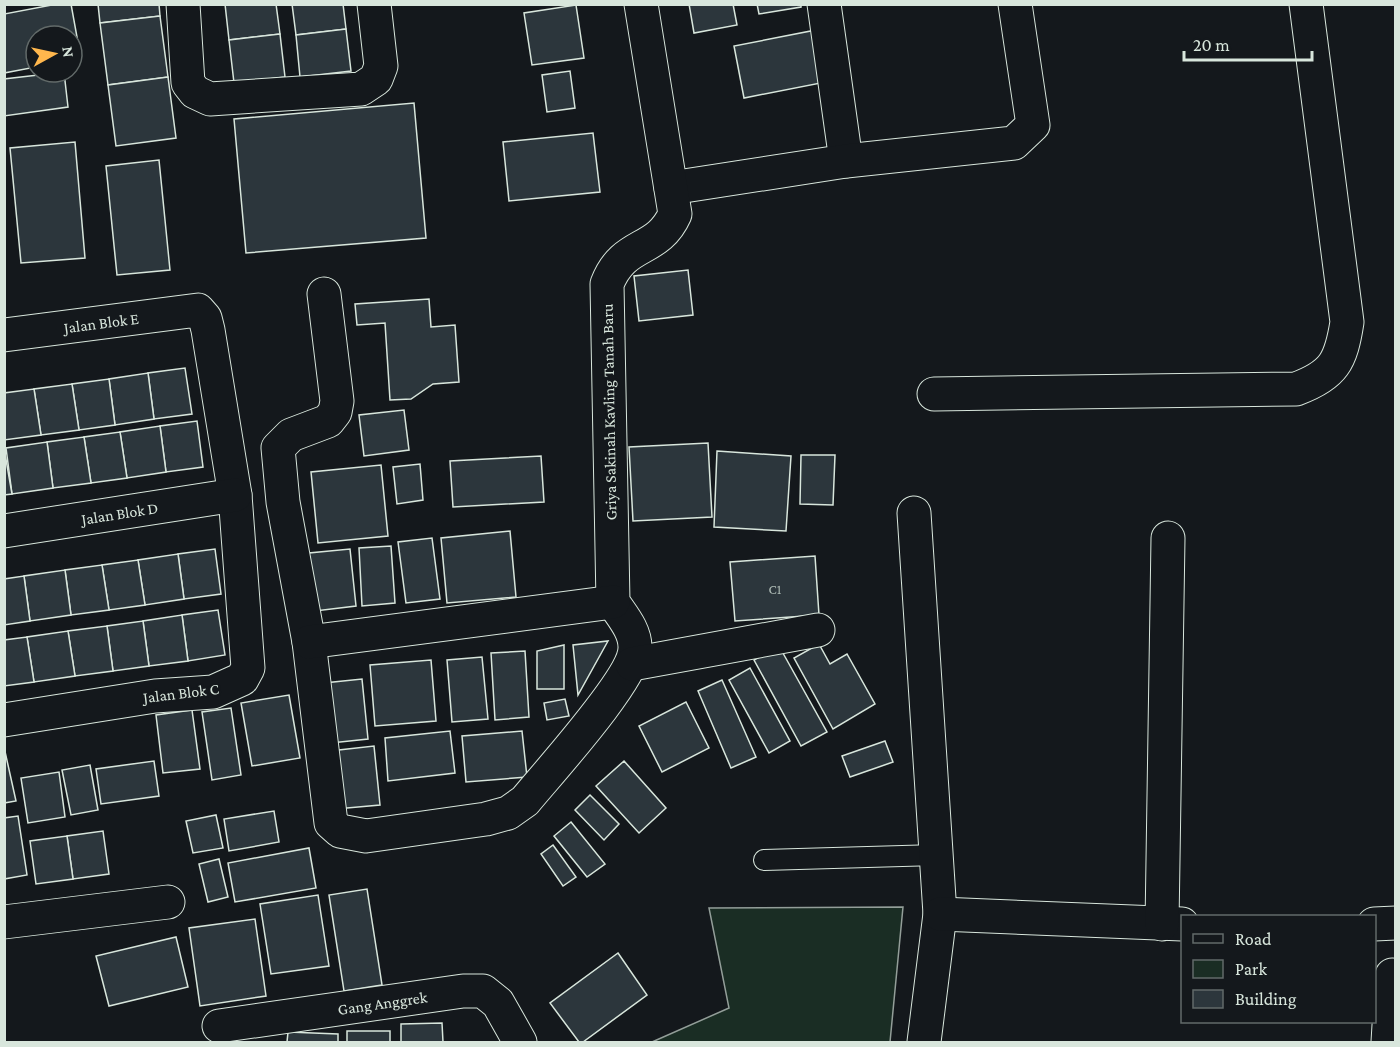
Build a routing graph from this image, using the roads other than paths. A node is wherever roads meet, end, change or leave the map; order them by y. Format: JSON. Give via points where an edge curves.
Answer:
{"nodes":[{"id":1,"x":183,"y":4,"type":"edge"},
{"id":2,"x":374,"y":4,"type":"edge"},
{"id":3,"x":641,"y":4,"type":"edge"},
{"id":4,"x":824,"y":4,"type":"edge"},
{"id":5,"x":1015,"y":4,"type":"edge"},
{"id":6,"x":1306,"y":4,"type":"edge"},
{"id":7,"x":846,"y":161,"type":"junction"},
{"id":8,"x":671,"y":188,"type":"junction"},
{"id":9,"x":324,"y":294,"type":"dead end"},
{"id":10,"x":198,"y":310,"type":"joint"},
{"id":11,"x":4,"y":335,"type":"edge"},
{"id":12,"x":934,"y":394,"type":"dead end"},
{"id":13,"x":235,"y":495,"type":"junction"},
{"id":14,"x":914,"y":513,"type":"dead end"},
{"id":15,"x":4,"y":531,"type":"edge"},
{"id":16,"x":1168,"y":538,"type":"dead end"},
{"id":17,"x":613,"y":602,"type":"junction"},
{"id":18,"x":818,"y":630,"type":"dead end"},
{"id":19,"x":309,"y":642,"type":"junction"},
{"id":20,"x":632,"y":664,"type":"junction"},
{"id":21,"x":4,"y":720,"type":"edge"},
{"id":22,"x":937,"y":855,"type":"junction"},
{"id":23,"x":764,"y":860,"type":"dead end"},
{"id":24,"x":168,"y":902,"type":"dead end"},
{"id":25,"x":940,"y":914,"type":"junction"},
{"id":26,"x":4,"y":922,"type":"edge"},
{"id":27,"x":1395,"y":923,"type":"edge"},
{"id":28,"x":1172,"y":924,"type":"edge"},
{"id":29,"x":1376,"y":924,"type":"edge"},
{"id":30,"x":1392,"y":975,"type":"dead end"},
{"id":31,"x":219,"y":1026,"type":"dead end"},
{"id":32,"x":520,"y":1042,"type":"edge"},
{"id":33,"x":924,"y":1042,"type":"edge"},
{"id":34,"x":1388,"y":1042,"type":"edge"}],
"edges":[{"from":1,"to":2,"type":"street","via":[[188,83],[195,92],[210,99],[361,89],[376,79],[381,66]]},
{"from":3,"to":8,"type":"street","name":"Griya Sakinah Kavling Tanah Baru"},
{"from":4,"to":7,"type":"street"},
{"from":5,"to":7,"type":"street","via":[[1033,125],[1014,143]]},
{"from":6,"to":12,"type":"street","via":[[1347,322],[1342,351],[1333,368],[1318,381],[1296,389]]},
{"from":7,"to":8,"type":"street"},
{"from":8,"to":17,"type":"street","name":"Griya Sakinah Kavling Tanah Baru","via":[[675,214],[668,230],[622,258],[607,284]]},
{"from":9,"to":19,"type":"street","via":[[337,401],[335,412],[328,421],[283,440],[278,448],[283,502]]},
{"from":10,"to":11,"type":"street","name":"Jalan Blok E"},
{"from":10,"to":13,"type":"street","name":"Jalan Blok C","via":[[208,330]]},
{"from":13,"to":15,"type":"street","name":"Jalan Blok D"},
{"from":13,"to":21,"type":"street","name":"Jalan Blok C","via":[[248,668],[242,679],[213,692],[155,696]]},
{"from":14,"to":22,"type":"street"},
{"from":16,"to":28,"type":"street"},
{"from":17,"to":19,"type":"street"},
{"from":17,"to":20,"type":"street","via":[[632,631]]},
{"from":18,"to":20,"type":"street"},
{"from":19,"to":20,"type":"street","via":[[331,823],[340,831],[366,836],[508,813],[525,801]]},
{"from":22,"to":23,"type":"lane"},
{"from":22,"to":25,"type":"street"},
{"from":24,"to":26,"type":"street"},
{"from":25,"to":28,"type":"street"},
{"from":25,"to":33,"type":"street"},
{"from":27,"to":29,"type":"street"},
{"from":30,"to":34,"type":"street"},
{"from":31,"to":32,"type":"street","name":"Gang Anggrek","via":[[483,992],[498,1003]]}]}
